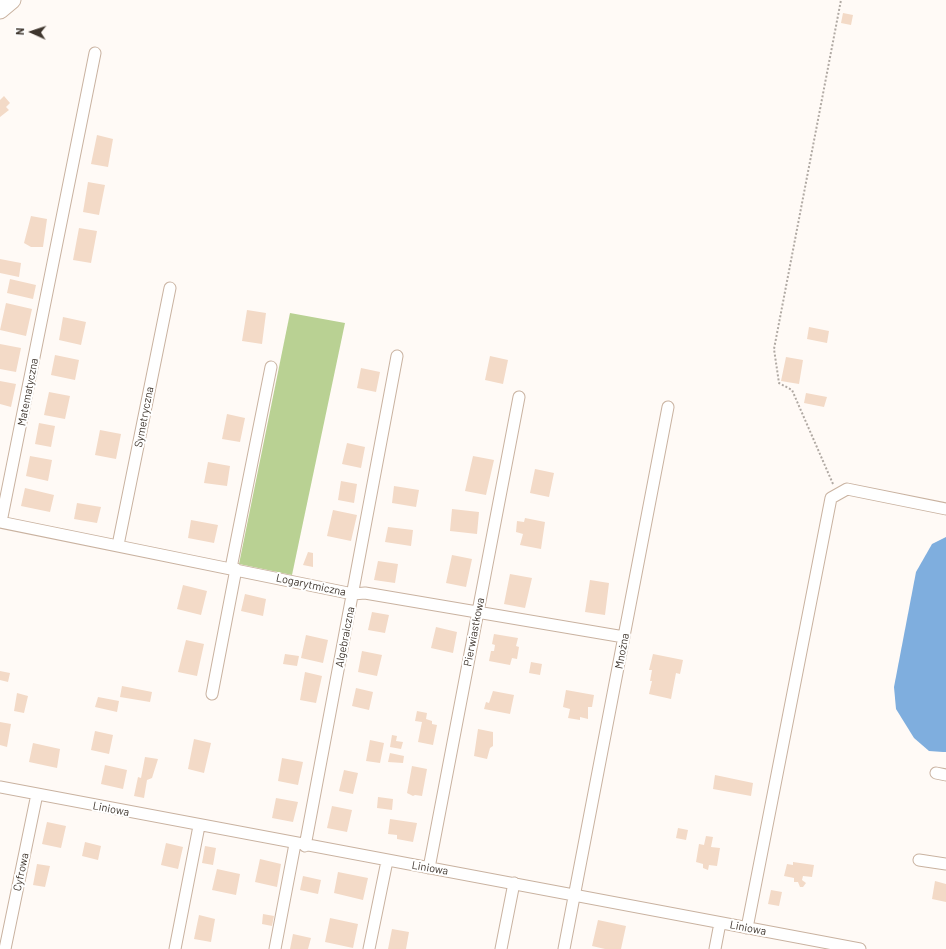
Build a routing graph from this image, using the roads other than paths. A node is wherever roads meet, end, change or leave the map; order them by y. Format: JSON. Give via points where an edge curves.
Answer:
{"nodes":[{"id":1,"x":12,"y":0,"type":"edge"},
{"id":2,"x":0,"y":10,"type":"edge"},
{"id":3,"x":95,"y":53,"type":"dead end"},
{"id":4,"x":170,"y":288,"type":"dead end"},
{"id":5,"x":397,"y":356,"type":"dead end"},
{"id":6,"x":271,"y":367,"type":"dead end"},
{"id":7,"x":520,"y":397,"type":"dead end"},
{"id":8,"x":668,"y":407,"type":"dead end"},
{"id":9,"x":946,"y":508,"type":"edge"},
{"id":10,"x":1,"y":522,"type":"edge"},
{"id":11,"x":118,"y":545,"type":"junction"},
{"id":12,"x":234,"y":568,"type":"junction"},
{"id":13,"x":353,"y":594,"type":"junction"},
{"id":14,"x":478,"y":612,"type":"junction"},
{"id":15,"x":624,"y":637,"type":"junction"},
{"id":16,"x":212,"y":694,"type":"dead end"},
{"id":17,"x":0,"y":787,"type":"edge"},
{"id":18,"x":37,"y":794,"type":"junction"},
{"id":19,"x":198,"y":826,"type":"junction"},
{"id":20,"x":300,"y":845,"type":"junction"},
{"id":21,"x":387,"y":860,"type":"junction"},
{"id":22,"x":919,"y":860,"type":"dead end"},
{"id":23,"x":946,"y":864,"type":"edge"},
{"id":24,"x":429,"y":868,"type":"junction"},
{"id":25,"x":514,"y":883,"type":"junction"},
{"id":26,"x":575,"y":894,"type":"junction"},
{"id":27,"x":720,"y":923,"type":"junction"},
{"id":28,"x":747,"y":928,"type":"junction"},
{"id":29,"x":5,"y":949,"type":"edge"},
{"id":30,"x":175,"y":949,"type":"edge"},
{"id":31,"x":275,"y":949,"type":"edge"},
{"id":32,"x":369,"y":949,"type":"edge"},
{"id":33,"x":501,"y":949,"type":"edge"},
{"id":34,"x":564,"y":949,"type":"edge"},
{"id":35,"x":715,"y":949,"type":"edge"},
{"id":36,"x":860,"y":949,"type":"edge"}],
"edges":[{"from":1,"to":2,"type":"highway"},
{"from":3,"to":10,"type":"street","name":"Matematyczna"},
{"from":4,"to":11,"type":"street","name":"Symetryczna"},
{"from":5,"to":13,"type":"street","name":"Algebraiczna"},
{"from":6,"to":12,"type":"street"},
{"from":7,"to":14,"type":"street","name":"Pierwiastkowa"},
{"from":8,"to":15,"type":"street","name":"Mnożna"},
{"from":9,"to":28,"type":"street","via":[[847,489],[831,498]]},
{"from":10,"to":11,"type":"street","name":"Logarytmiczna"},
{"from":11,"to":12,"type":"street","name":"Logarytmiczna"},
{"from":12,"to":13,"type":"street","name":"Logarytmiczna"},
{"from":12,"to":16,"type":"street"},
{"from":13,"to":14,"type":"street","name":"Logarytmiczna","via":[[365,593]]},
{"from":13,"to":20,"type":"street","name":"Algebraiczna"},
{"from":14,"to":15,"type":"street","name":"Logarytmiczna"},
{"from":14,"to":24,"type":"street","name":"Pierwiastkowa"},
{"from":15,"to":26,"type":"street","name":"Mnożna"},
{"from":17,"to":18,"type":"street","name":"Liniowa"},
{"from":18,"to":19,"type":"street","name":"Liniowa"},
{"from":18,"to":29,"type":"street","name":"Cyfrowa"},
{"from":19,"to":20,"type":"street","name":"Liniowa"},
{"from":19,"to":30,"type":"street"},
{"from":20,"to":21,"type":"street","name":"Liniowa"},
{"from":20,"to":31,"type":"street","name":"Algebraiczna"},
{"from":21,"to":24,"type":"street","name":"Liniowa"},
{"from":21,"to":32,"type":"street"},
{"from":22,"to":23,"type":"street"},
{"from":24,"to":25,"type":"street","name":"Liniowa"},
{"from":25,"to":26,"type":"street","name":"Liniowa"},
{"from":25,"to":33,"type":"street"},
{"from":26,"to":27,"type":"street","name":"Liniowa"},
{"from":26,"to":34,"type":"street","name":"Mnożna"},
{"from":27,"to":28,"type":"street","name":"Liniowa"},
{"from":27,"to":35,"type":"street"},
{"from":28,"to":36,"type":"street","name":"Liniowa"}]}
